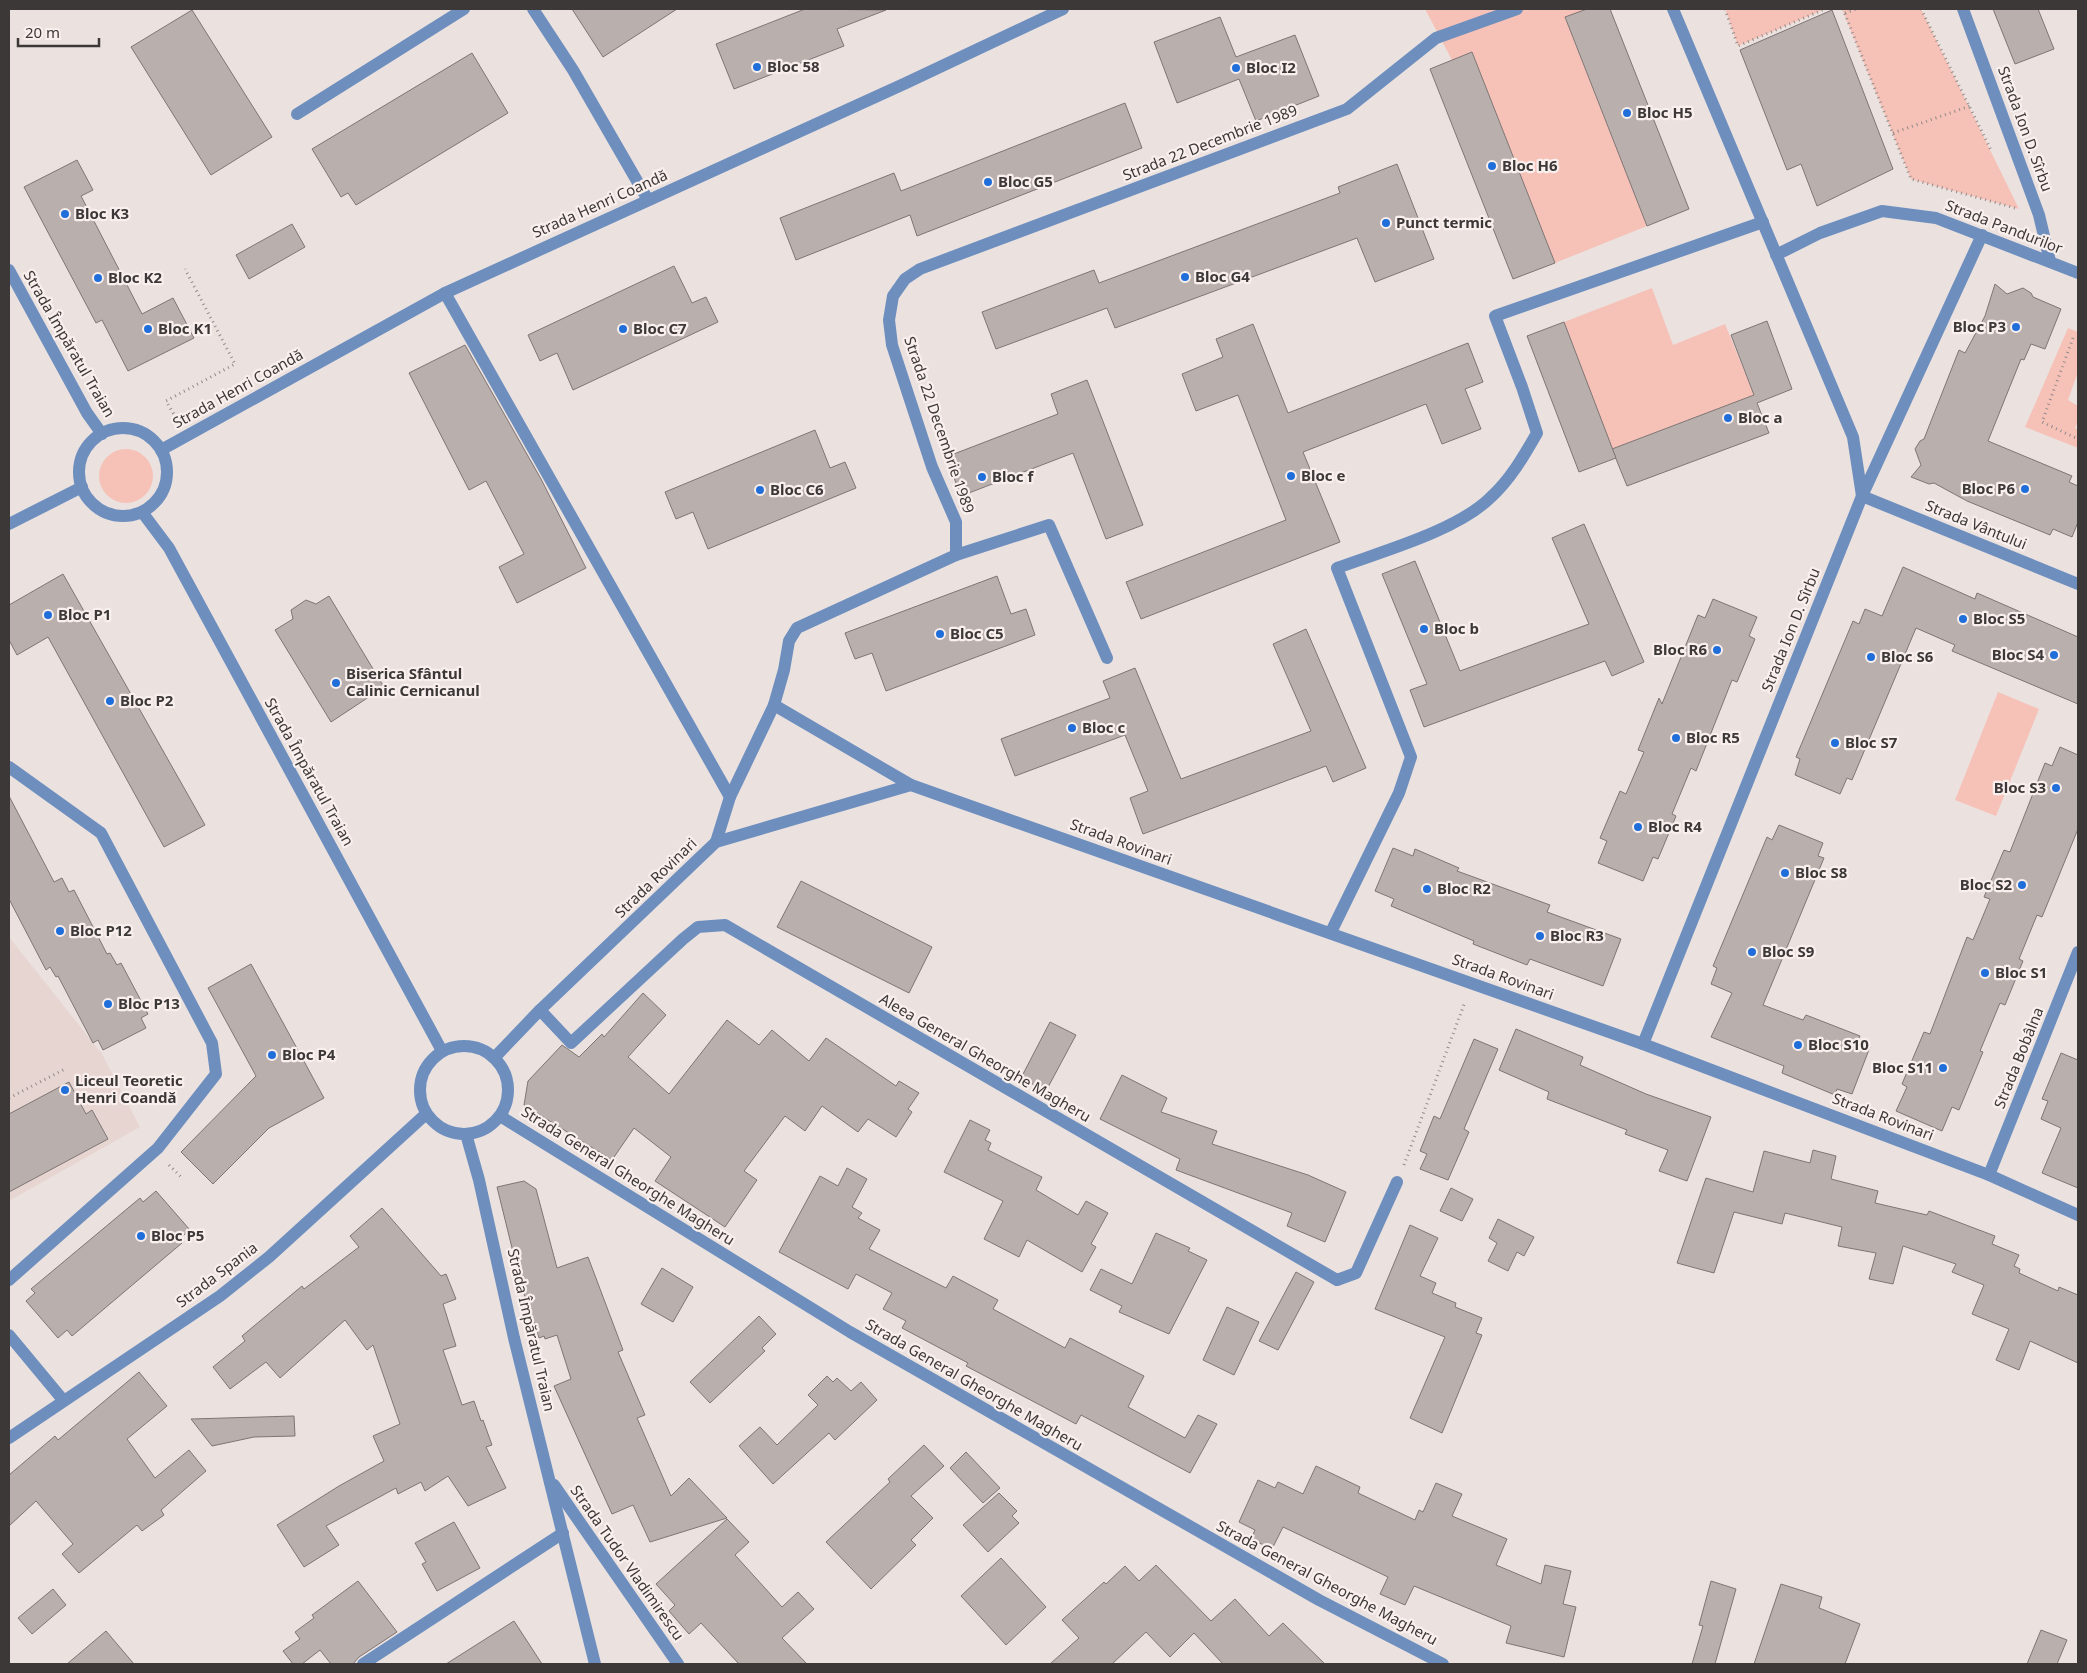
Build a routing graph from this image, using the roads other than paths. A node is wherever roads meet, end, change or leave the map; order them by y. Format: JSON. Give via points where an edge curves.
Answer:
{"nodes":[{"id":1,"x":464,"y":9,"type":"edge"},
{"id":2,"x":533,"y":9,"type":"edge"},
{"id":3,"x":1062,"y":9,"type":"edge"},
{"id":4,"x":1517,"y":9,"type":"edge"},
{"id":5,"x":1672,"y":9,"type":"edge"},
{"id":6,"x":1964,"y":9,"type":"edge"},
{"id":7,"x":297,"y":114,"type":"dead end"},
{"id":8,"x":648,"y":200,"type":"junction"},
{"id":9,"x":1763,"y":222,"type":"junction"},
{"id":10,"x":1982,"y":235,"type":"junction"},
{"id":11,"x":1776,"y":254,"type":"junction"},
{"id":12,"x":2050,"y":262,"type":"junction"},
{"id":13,"x":9,"y":270,"type":"edge"},
{"id":14,"x":2078,"y":273,"type":"edge"},
{"id":15,"x":445,"y":292,"type":"junction"},
{"id":16,"x":102,"y":434,"type":"junction"},
{"id":17,"x":161,"y":450,"type":"junction"},
{"id":18,"x":82,"y":487,"type":"junction"},
{"id":19,"x":1862,"y":496,"type":"junction"},
{"id":20,"x":142,"y":512,"type":"junction"},
{"id":21,"x":9,"y":524,"type":"edge"},
{"id":22,"x":956,"y":555,"type":"junction"},
{"id":23,"x":2078,"y":584,"type":"edge"},
{"id":24,"x":1107,"y":658,"type":"dead end"},
{"id":25,"x":774,"y":704,"type":"junction"},
{"id":26,"x":9,"y":766,"type":"edge"},
{"id":27,"x":911,"y":785,"type":"junction"},
{"id":28,"x":730,"y":798,"type":"junction"},
{"id":29,"x":716,"y":842,"type":"junction"},
{"id":30,"x":1331,"y":932,"type":"junction"},
{"id":31,"x":2078,"y":952,"type":"edge"},
{"id":32,"x":540,"y":1010,"type":"junction"},
{"id":33,"x":1643,"y":1044,"type":"junction"},
{"id":34,"x":442,"y":1051,"type":"junction"},
{"id":35,"x":494,"y":1058,"type":"junction"},
{"id":36,"x":426,"y":1114,"type":"junction"},
{"id":37,"x":500,"y":1116,"type":"junction"},
{"id":38,"x":466,"y":1134,"type":"junction"},
{"id":39,"x":1989,"y":1176,"type":"junction"},
{"id":40,"x":1397,"y":1182,"type":"road end"},
{"id":41,"x":2078,"y":1214,"type":"edge"},
{"id":42,"x":9,"y":1280,"type":"edge"},
{"id":43,"x":9,"y":1335,"type":"edge"},
{"id":44,"x":63,"y":1400,"type":"junction"},
{"id":45,"x":9,"y":1438,"type":"edge"},
{"id":46,"x":550,"y":1479,"type":"junction"},
{"id":47,"x":563,"y":1533,"type":"junction"},
{"id":48,"x":363,"y":1664,"type":"edge"},
{"id":49,"x":594,"y":1664,"type":"edge"},
{"id":50,"x":678,"y":1664,"type":"edge"},
{"id":51,"x":1443,"y":1664,"type":"edge"}],
"edges":[{"from":1,"to":7,"type":"street"},
{"from":2,"to":8,"type":"street","via":[[573,70]]},
{"from":3,"to":8,"type":"street","name":"Strada Henri Coandă"},
{"from":4,"to":22,"type":"street","name":"Strada 22 Decembrie 1989","via":[[1436,38],[1348,109],[920,269],[905,279],[893,296],[889,320],[892,345],[932,467],[956,522]]},
{"from":5,"to":9,"type":"street"},
{"from":6,"to":12,"type":"street","name":"Strada Ion D. Sîrbu","via":[[2039,215]]},
{"from":8,"to":15,"type":"street","name":"Strada Henri Coandă"},
{"from":9,"to":11,"type":"street"},
{"from":9,"to":30,"type":"street","via":[[1496,316],[1537,433],[1519,464],[1490,498],[1458,522],[1338,568],[1411,757],[1399,794]]},
{"from":10,"to":11,"type":"street","name":"Strada Pandurilor","via":[[1936,218],[1882,211],[1820,233]]},
{"from":10,"to":12,"type":"street","name":"Strada Pandurilor"},
{"from":10,"to":19,"type":"street","name":"Strada Ion D. Sîrbu"},
{"from":11,"to":19,"type":"street","via":[[1852,437]]},
{"from":12,"to":14,"type":"street","name":"Strada Pandurilor"},
{"from":13,"to":16,"type":"street","name":"Strada Împăratul Traian","via":[[87,413]]},
{"from":15,"to":17,"type":"street","name":"Strada Henri Coandă"},
{"from":15,"to":28,"type":"street"},
{"from":16,"to":17,"type":"street","via":[[128,428],[152,439]]},
{"from":16,"to":18,"type":"street","via":[[85,451],[80,466]]},
{"from":17,"to":20,"type":"street","via":[[167,475],[163,491]]},
{"from":18,"to":20,"type":"street","via":[[100,509],[114,515]]},
{"from":18,"to":21,"type":"street"},
{"from":19,"to":23,"type":"street","name":"Strada Vântului"},
{"from":19,"to":33,"type":"street","name":"Strada Ion D. Sîrbu"},
{"from":20,"to":34,"type":"street","name":"Strada Împăratul Traian","via":[[169,548]]},
{"from":22,"to":24,"type":"street","via":[[1049,525]]},
{"from":22,"to":25,"type":"street","via":[[797,628],[790,641]]},
{"from":25,"to":27,"type":"street","name":"Strada Rovinari"},
{"from":25,"to":28,"type":"street"},
{"from":26,"to":42,"type":"street","via":[[101,833],[212,1043],[216,1074],[158,1148]]},
{"from":27,"to":29,"type":"street","name":"Strada Rovinari"},
{"from":27,"to":30,"type":"street","name":"Strada Rovinari"},
{"from":28,"to":29,"type":"street"},
{"from":29,"to":32,"type":"street","name":"Strada Rovinari"},
{"from":30,"to":33,"type":"street","name":"Strada Rovinari"},
{"from":31,"to":39,"type":"street","name":"Strada Bobâlna"},
{"from":32,"to":35,"type":"street","name":"Strada Rovinari"},
{"from":32,"to":40,"type":"street","name":"Aleea General Gheorghe Magheru","via":[[571,1043],[698,927],[725,925],[1337,1280],[1356,1273]]},
{"from":33,"to":39,"type":"street","name":"Strada Rovinari"},
{"from":34,"to":35,"type":"street","via":[[455,1046],[469,1046]]},
{"from":34,"to":36,"type":"street","via":[[423,1072],[419,1086]]},
{"from":35,"to":37,"type":"street","via":[[502,1068],[508,1092]]},
{"from":36,"to":38,"type":"street","via":[[443,1130]]},
{"from":36,"to":44,"type":"street","name":"Strada Spania","via":[[269,1257],[220,1296]]},
{"from":37,"to":38,"type":"street","via":[[479,1132]]},
{"from":37,"to":51,"type":"street","name":"Strada General Gheorghe Magheru","via":[[850,1332],[1318,1600]]},
{"from":38,"to":46,"type":"street","name":"Strada Împăratul Traian"},
{"from":39,"to":41,"type":"street","name":"Strada Rovinari"},
{"from":43,"to":44,"type":"street"},
{"from":44,"to":45,"type":"street","name":"Strada Spania"},
{"from":46,"to":47,"type":"street","name":"Strada Împăratul Traian"},
{"from":46,"to":50,"type":"street","name":"Strada Tudor Vladimirescu"},
{"from":47,"to":48,"type":"street"},
{"from":47,"to":49,"type":"street","name":"Strada Împăratul Traian"}]}
